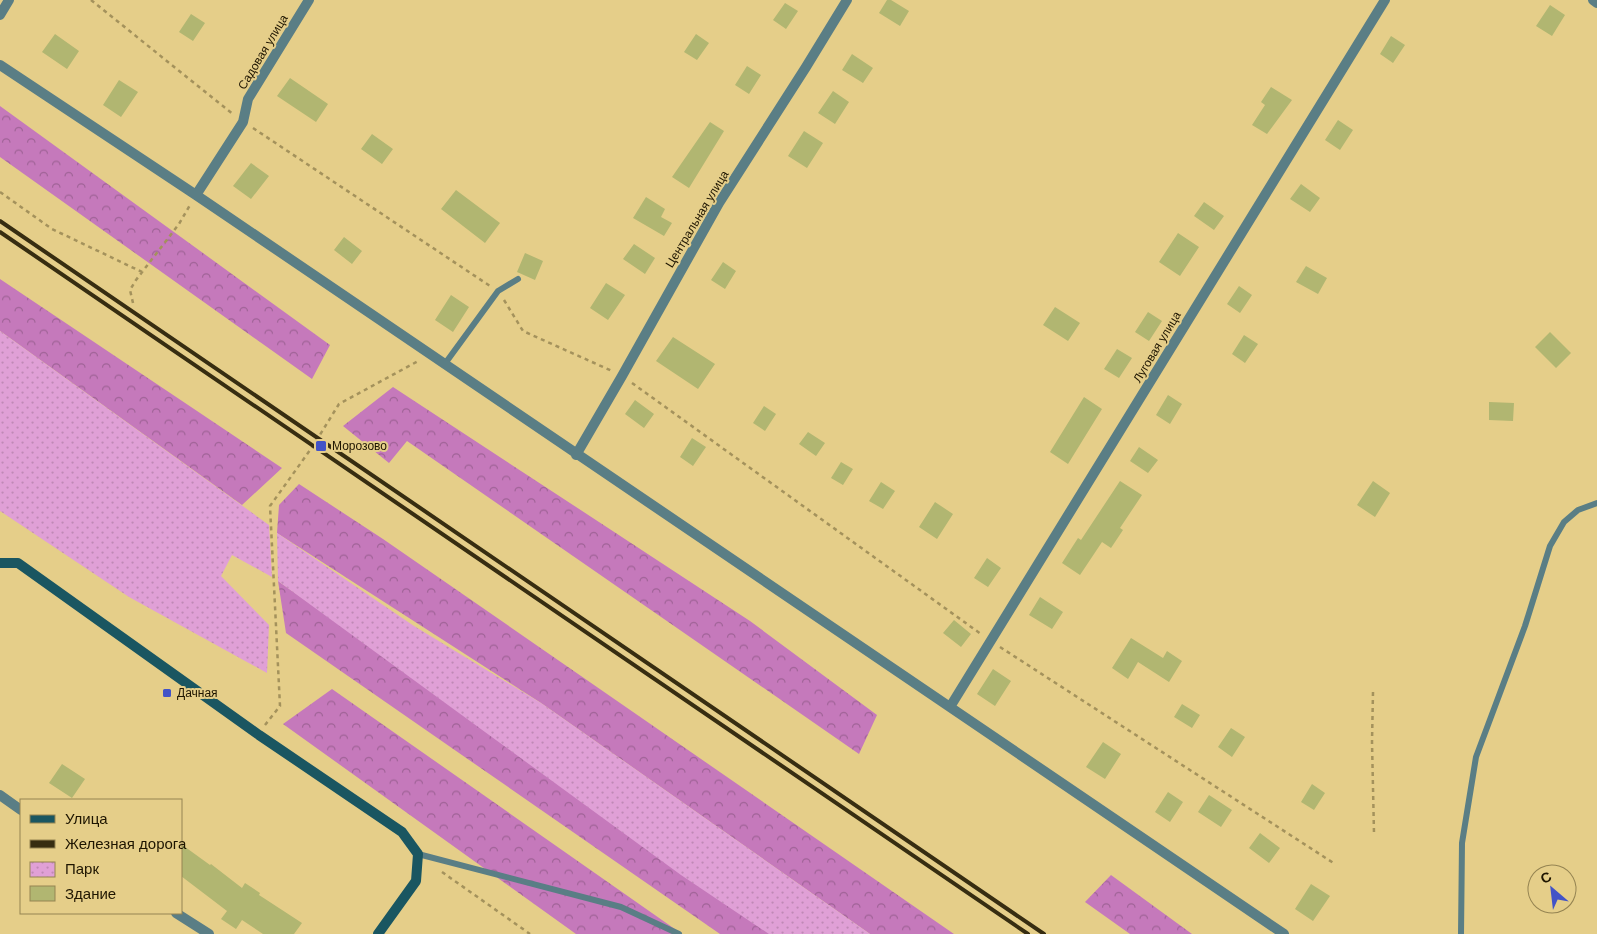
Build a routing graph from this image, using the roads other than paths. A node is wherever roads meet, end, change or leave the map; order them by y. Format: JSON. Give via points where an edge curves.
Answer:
{"nodes":[{"id":1,"x":9,"y":0,"type":"edge"},
{"id":2,"x":309,"y":0,"type":"edge"},
{"id":3,"x":847,"y":0,"type":"edge"},
{"id":4,"x":1385,"y":0,"type":"edge"},
{"id":5,"x":1593,"y":0,"type":"edge"},
{"id":6,"x":1597,"y":2,"type":"edge"},
{"id":7,"x":0,"y":14,"type":"edge"},
{"id":8,"x":0,"y":65,"type":"edge"},
{"id":9,"x":196,"y":195,"type":"junction"},
{"id":10,"x":518,"y":279,"type":"dead end"},
{"id":11,"x":444,"y":365,"type":"junction"},
{"id":12,"x":576,"y":455,"type":"junction"},
{"id":13,"x":1597,"y":503,"type":"edge"},
{"id":14,"x":0,"y":562,"type":"edge"},
{"id":15,"x":950,"y":707,"type":"junction"},
{"id":16,"x":0,"y":795,"type":"edge"},
{"id":17,"x":20,"y":809,"type":"edge"},
{"id":18,"x":418,"y":854,"type":"junction"},
{"id":19,"x":178,"y":914,"type":"edge"},
{"id":20,"x":209,"y":934,"type":"edge"},
{"id":21,"x":378,"y":934,"type":"edge"},
{"id":22,"x":679,"y":934,"type":"edge"},
{"id":23,"x":1284,"y":934,"type":"edge"},
{"id":24,"x":1461,"y":934,"type":"edge"}],
"edges":[{"from":1,"to":7,"type":"street"},
{"from":2,"to":9,"type":"street","name":"Садовая улица","via":[[248,99],[243,122]]},
{"from":3,"to":12,"type":"street","name":"Центральная улица","via":[[719,202]]},
{"from":4,"to":15,"type":"street","name":"Луговая улица"},
{"from":5,"to":6,"type":"street"},
{"from":8,"to":9,"type":"street"},
{"from":9,"to":11,"type":"street"},
{"from":10,"to":11,"type":"lane","via":[[498,292]]},
{"from":11,"to":12,"type":"street"},
{"from":12,"to":15,"type":"street"},
{"from":13,"to":24,"type":"lane","via":[[1578,510],[1564,522],[1550,546],[1525,626],[1476,757],[1462,843]]},
{"from":14,"to":18,"type":"street","via":[[18,563],[259,735],[402,832]]},
{"from":15,"to":23,"type":"street"},
{"from":16,"to":17,"type":"street"},
{"from":18,"to":21,"type":"street","via":[[416,881]]},
{"from":18,"to":22,"type":"lane","via":[[621,907]]},
{"from":19,"to":20,"type":"street"}]}
